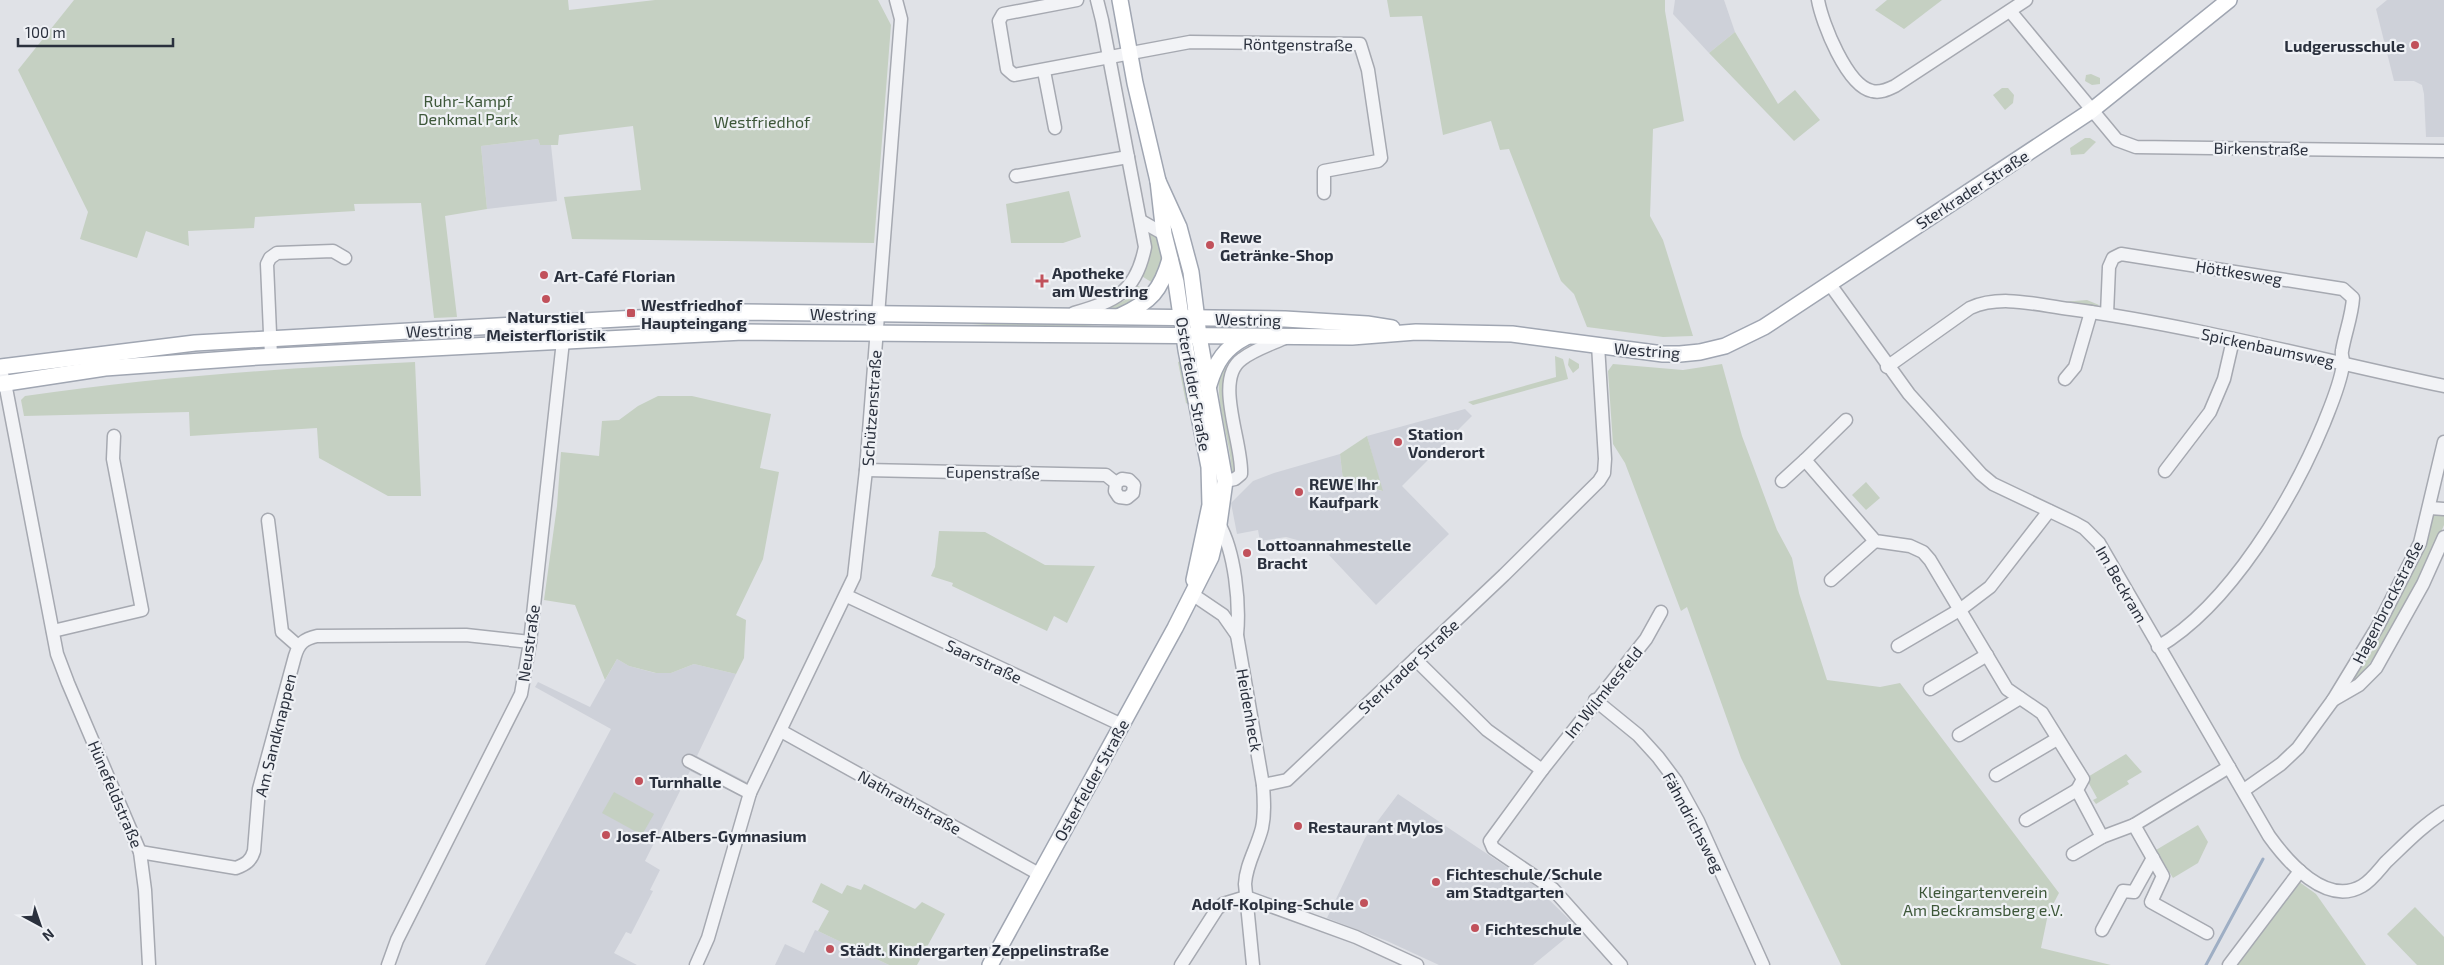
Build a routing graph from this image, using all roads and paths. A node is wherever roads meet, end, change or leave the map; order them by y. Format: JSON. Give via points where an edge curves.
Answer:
{"nodes":[{"id":1,"x":896,"y":0,"type":"edge"},
{"id":2,"x":1077,"y":0,"type":"edge"},
{"id":3,"x":1097,"y":0,"type":"edge"},
{"id":4,"x":1120,"y":0,"type":"edge"},
{"id":5,"x":1818,"y":0,"type":"edge"},
{"id":6,"x":2026,"y":0,"type":"edge"},
{"id":7,"x":2229,"y":0,"type":"edge"},
{"id":8,"x":2010,"y":11,"type":"junction"},
{"id":9,"x":1130,"y":54,"type":"junction"},
{"id":10,"x":1110,"y":59,"type":"junction"},
{"id":11,"x":1044,"y":71,"type":"junction"},
{"id":12,"x":2092,"y":111,"type":"junction"},
{"id":13,"x":1055,"y":128,"type":"dead end"},
{"id":14,"x":2444,"y":151,"type":"edge"},
{"id":15,"x":1128,"y":158,"type":"junction"},
{"id":16,"x":1016,"y":176,"type":"dead end"},
{"id":17,"x":1158,"y":181,"type":"junction"},
{"id":18,"x":1324,"y":193,"type":"dead end"},
{"id":19,"x":1141,"y":221,"type":"junction"},
{"id":20,"x":1164,"y":234,"type":"junction"},
{"id":21,"x":345,"y":258,"type":"dead end"},
{"id":22,"x":1170,"y":258,"type":"junction"},
{"id":23,"x":1829,"y":283,"type":"junction"},
{"id":24,"x":2092,"y":312,"type":"junction"},
{"id":25,"x":2107,"y":314,"type":"junction"},
{"id":26,"x":879,"y":315,"type":"junction"},
{"id":27,"x":1067,"y":315,"type":"junction"},
{"id":28,"x":1117,"y":317,"type":"junction"},
{"id":29,"x":1190,"y":318,"type":"junction"},
{"id":30,"x":569,"y":322,"type":"junction"},
{"id":31,"x":877,"y":331,"type":"junction"},
{"id":32,"x":1416,"y":332,"type":"junction"},
{"id":33,"x":1184,"y":335,"type":"junction"},
{"id":34,"x":1199,"y":336,"type":"junction"},
{"id":35,"x":1246,"y":336,"type":"junction"},
{"id":36,"x":1287,"y":337,"type":"junction"},
{"id":37,"x":271,"y":339,"type":"junction"},
{"id":38,"x":2233,"y":340,"type":"junction"},
{"id":39,"x":563,"y":341,"type":"junction"},
{"id":40,"x":1603,"y":346,"type":"junction"},
{"id":41,"x":1700,"y":352,"type":"joint"},
{"id":42,"x":271,"y":356,"type":"junction"},
{"id":43,"x":2344,"y":363,"type":"junction"},
{"id":44,"x":1888,"y":367,"type":"junction"},
{"id":45,"x":1,"y":376,"type":"edge"},
{"id":46,"x":2065,"y":379,"type":"dead end"},
{"id":47,"x":2444,"y":386,"type":"edge"},
{"id":48,"x":1208,"y":387,"type":"junction"},
{"id":49,"x":1846,"y":420,"type":"dead end"},
{"id":50,"x":114,"y":436,"type":"dead end"},
{"id":51,"x":2444,"y":442,"type":"edge"},
{"id":52,"x":1804,"y":460,"type":"junction"},
{"id":53,"x":866,"y":470,"type":"junction"},
{"id":54,"x":2165,"y":471,"type":"dead end"},
{"id":55,"x":1225,"y":481,"type":"junction"},
{"id":56,"x":1782,"y":481,"type":"dead end"},
{"id":57,"x":1116,"y":483,"type":"dead end"},
{"id":58,"x":2430,"y":508,"type":"junction"},
{"id":59,"x":2444,"y":509,"type":"edge"},
{"id":60,"x":2049,"y":511,"type":"junction"},
{"id":61,"x":268,"y":520,"type":"dead end"},
{"id":62,"x":1219,"y":524,"type":"junction"},
{"id":63,"x":2444,"y":537,"type":"edge"},
{"id":64,"x":1875,"y":541,"type":"junction"},
{"id":65,"x":1831,"y":580,"type":"dead end"},
{"id":66,"x":1192,"y":594,"type":"junction"},
{"id":67,"x":847,"y":596,"type":"junction"},
{"id":68,"x":1961,"y":609,"type":"junction"},
{"id":69,"x":1661,"y":612,"type":"dead end"},
{"id":70,"x":53,"y":631,"type":"junction"},
{"id":71,"x":1237,"y":635,"type":"junction"},
{"id":72,"x":530,"y":642,"type":"junction"},
{"id":73,"x":298,"y":646,"type":"junction"},
{"id":74,"x":1898,"y":646,"type":"dead end"},
{"id":75,"x":2158,"y":646,"type":"junction"},
{"id":76,"x":1987,"y":655,"type":"junction"},
{"id":77,"x":1415,"y":659,"type":"junction"},
{"id":78,"x":1930,"y":689,"type":"dead end"},
{"id":79,"x":2020,"y":698,"type":"junction"},
{"id":80,"x":1595,"y":700,"type":"junction"},
{"id":81,"x":2333,"y":700,"type":"junction"},
{"id":82,"x":1122,"y":725,"type":"junction"},
{"id":83,"x":781,"y":731,"type":"junction"},
{"id":84,"x":1959,"y":735,"type":"dead end"},
{"id":85,"x":2057,"y":739,"type":"junction"},
{"id":86,"x":690,"y":762,"type":"dead end"},
{"id":87,"x":2229,"y":767,"type":"junction"},
{"id":88,"x":1542,"y":770,"type":"junction"},
{"id":89,"x":1996,"y":775,"type":"dead end"},
{"id":90,"x":1263,"y":785,"type":"junction"},
{"id":91,"x":2077,"y":790,"type":"junction"},
{"id":92,"x":2244,"y":790,"type":"junction"},
{"id":93,"x":750,"y":793,"type":"junction"},
{"id":94,"x":2444,"y":812,"type":"edge"},
{"id":95,"x":2026,"y":820,"type":"dead end"},
{"id":96,"x":2134,"y":825,"type":"junction"},
{"id":97,"x":2102,"y":837,"type":"junction"},
{"id":98,"x":140,"y":852,"type":"junction"},
{"id":99,"x":2073,"y":854,"type":"dead end"},
{"id":100,"x":2153,"y":858,"type":"junction"},
{"id":101,"x":2300,"y":871,"type":"junction"},
{"id":102,"x":1039,"y":874,"type":"junction"},
{"id":103,"x":2134,"y":892,"type":"junction"},
{"id":104,"x":1246,"y":897,"type":"junction"},
{"id":105,"x":2151,"y":902,"type":"junction"},
{"id":106,"x":2102,"y":930,"type":"dead end"},
{"id":107,"x":2207,"y":933,"type":"dead end"},
{"id":108,"x":149,"y":965,"type":"edge"},
{"id":109,"x":388,"y":965,"type":"edge"},
{"id":110,"x":696,"y":965,"type":"edge"},
{"id":111,"x":990,"y":965,"type":"edge"},
{"id":112,"x":1181,"y":965,"type":"edge"},
{"id":113,"x":1253,"y":965,"type":"edge"},
{"id":114,"x":1417,"y":965,"type":"edge"},
{"id":115,"x":1621,"y":965,"type":"edge"},
{"id":116,"x":1763,"y":965,"type":"edge"},
{"id":117,"x":2229,"y":965,"type":"edge"}],
"edges":[{"from":1,"to":26,"type":"street","name":"Schützenstraße","via":[[901,18]]},
{"from":2,"to":11,"type":"street","via":[[1003,14],[999,21],[1007,69],[1014,75]]},
{"from":3,"to":10,"type":"street"},
{"from":4,"to":9,"type":"main road","name":"Osterfelder Straße"},
{"from":5,"to":8,"type":"street","via":[[1842,61],[1856,83],[1873,92],[1895,86]]},
{"from":6,"to":8,"type":"street"},
{"from":7,"to":12,"type":"main road","name":"Sterkrader Straße"},
{"from":8,"to":12,"type":"street","name":"Birkenstraße"},
{"from":9,"to":10,"type":"street"},
{"from":9,"to":17,"type":"main road","name":"Osterfelder Straße"},
{"from":9,"to":18,"type":"street","name":"Röntgenstraße","via":[[1190,42],[1360,44],[1368,70],[1381,158],[1324,171]]},
{"from":10,"to":11,"type":"street"},
{"from":10,"to":15,"type":"street"},
{"from":11,"to":13,"type":"street"},
{"from":12,"to":14,"type":"street","name":"Birkenstraße","via":[[2117,140],[2136,147]]},
{"from":12,"to":23,"type":"main road","name":"Sterkrader Straße"},
{"from":15,"to":16,"type":"street"},
{"from":15,"to":19,"type":"street"},
{"from":17,"to":20,"type":"main road","name":"Osterfelder Straße"},
{"from":17,"to":29,"type":"main road","name":"Osterfelder Straße","via":[[1179,227],[1191,272]]},
{"from":19,"to":20,"type":"street"},
{"from":19,"to":27,"type":"street","via":[[1145,247],[1138,273],[1130,285],[1105,303]]},
{"from":20,"to":22,"type":"main road","name":"Osterfelder Straße"},
{"from":21,"to":37,"type":"street","via":[[334,251],[277,253],[270,258],[267,264]]},
{"from":22,"to":28,"type":"main road","via":[[1165,278],[1153,296],[1134,310]]},
{"from":22,"to":29,"type":"main road","name":"Osterfelder Straße"},
{"from":23,"to":41,"type":"main road","name":"Sterkrader Straße","via":[[1764,327],[1730,344]]},
{"from":23,"to":44,"type":"street","name":"Im Beckram"},
{"from":24,"to":25,"type":"street","name":"Spickenbaumsweg"},
{"from":24,"to":44,"type":"street","name":"Spickenbaumsweg","via":[[2007,301],[1981,303]]},
{"from":24,"to":46,"type":"street","via":[[2075,367]]},
{"from":25,"to":38,"type":"street","name":"Spickenbaumsweg"},
{"from":25,"to":43,"type":"street","name":"Höttkesweg","via":[[2108,267],[2113,258],[2121,254],[2343,289],[2353,298],[2341,354]]},
{"from":26,"to":27,"type":"main road","name":"Westring"},
{"from":26,"to":30,"type":"main road","name":"Westring","via":[[743,312]]},
{"from":26,"to":31,"type":"street","name":"Schützenstraße"},
{"from":27,"to":28,"type":"main road","name":"Westring"},
{"from":28,"to":29,"type":"main road","name":"Westring"},
{"from":29,"to":32,"type":"main road","name":"Westring","via":[[1358,323]]},
{"from":29,"to":33,"type":"main road","name":"Osterfelder Straße"},
{"from":29,"to":34,"type":"main road","name":"Osterfelder Straße"},
{"from":30,"to":37,"type":"main road","name":"Westring"},
{"from":30,"to":39,"type":"street","name":"Neustraße"},
{"from":31,"to":33,"type":"main road","name":"Westring"},
{"from":31,"to":39,"type":"main road","name":"Westring","via":[[743,332]]},
{"from":31,"to":53,"type":"street","name":"Schützenstraße"},
{"from":32,"to":36,"type":"main road","name":"Westring","via":[[1352,338]]},
{"from":32,"to":40,"type":"main road","name":"Westring","via":[[1512,334]]},
{"from":33,"to":34,"type":"main road","name":"Westring"},
{"from":33,"to":66,"type":"main road","name":"Osterfelder Straße","via":[[1209,467],[1210,495]]},
{"from":34,"to":35,"type":"main road","name":"Westring"},
{"from":34,"to":48,"type":"main road","name":"Osterfelder Straße"},
{"from":35,"to":36,"type":"main road","name":"Westring"},
{"from":35,"to":48,"type":"main road","via":[[1222,354]]},
{"from":36,"to":55,"type":"street","name":"Osterfelder Straße","via":[[1239,360],[1231,372],[1229,398],[1241,474]]},
{"from":37,"to":42,"type":"street"},
{"from":37,"to":45,"type":"main road","name":"Westring","via":[[195,343]]},
{"from":38,"to":43,"type":"street","name":"Spickenbaumsweg"},
{"from":38,"to":54,"type":"street","via":[[2224,379],[2210,412]]},
{"from":39,"to":42,"type":"main road","name":"Westring"},
{"from":39,"to":72,"type":"street","name":"Neustraße"},
{"from":40,"to":41,"type":"main road","name":"Westring","via":[[1663,354]]},
{"from":40,"to":77,"type":"street","name":"Sterkrader Straße","via":[[1604,473],[1590,493]]},
{"from":42,"to":45,"type":"main road","name":"Westring"},
{"from":43,"to":47,"type":"street","name":"Spickenbaumsweg"},
{"from":43,"to":75,"type":"street","via":[[2312,453],[2285,505],[2255,550],[2216,597],[2169,640]]},
{"from":44,"to":60,"type":"street","name":"Im Beckram","via":[[1987,480]]},
{"from":45,"to":70,"type":"street","name":"Hünefeldstraße"},
{"from":48,"to":55,"type":"main road","name":"Osterfelder Straße"},
{"from":49,"to":52,"type":"street"},
{"from":50,"to":70,"type":"street","via":[[113,459],[142,610]]},
{"from":51,"to":58,"type":"street","name":"Hagenbrockstraße"},
{"from":52,"to":56,"type":"street"},
{"from":52,"to":64,"type":"street"},
{"from":53,"to":57,"type":"street","name":"Eupenstraße","via":[[1106,475]]},
{"from":53,"to":67,"type":"street","name":"Schützenstraße","via":[[854,577]]},
{"from":55,"to":62,"type":"main road","name":"Osterfelder Straße"},
{"from":58,"to":59,"type":"street"},
{"from":58,"to":81,"type":"street","name":"Hagenbrockstraße","via":[[2420,543],[2405,576]]},
{"from":60,"to":68,"type":"street","via":[[1990,587]]},
{"from":60,"to":75,"type":"street","name":"Im Beckram","via":[[2084,528],[2099,543]]},
{"from":61,"to":73,"type":"street","via":[[282,632]]},
{"from":62,"to":66,"type":"main road","name":"Osterfelder Straße","via":[[1211,558]]},
{"from":62,"to":71,"type":"street","name":"Heidenheck","via":[[1227,539],[1239,614]]},
{"from":63,"to":81,"type":"street","name":"Hagenbrockstraße","via":[[2423,584],[2376,668],[2359,685]]},
{"from":64,"to":65,"type":"street"},
{"from":64,"to":68,"type":"street","via":[[1910,546],[1923,552]]},
{"from":66,"to":71,"type":"street","name":"Heidenheck","via":[[1223,614]]},
{"from":66,"to":82,"type":"main road","name":"Osterfelder Straße"},
{"from":67,"to":82,"type":"street","name":"Saarstraße"},
{"from":67,"to":83,"type":"street","name":"Schützenstraße"},
{"from":68,"to":74,"type":"street"},
{"from":68,"to":76,"type":"street"},
{"from":69,"to":80,"type":"street","name":"Im Wilmkesfeld","via":[[1646,638]]},
{"from":70,"to":98,"type":"street","name":"Hünefeldstraße","via":[[57,654],[68,683]]},
{"from":71,"to":90,"type":"street","name":"Heidenheck"},
{"from":72,"to":73,"type":"street","via":[[466,635],[317,636]]},
{"from":72,"to":109,"type":"street","name":"Neustraße","via":[[521,694],[397,940]]},
{"from":73,"to":98,"type":"street","name":"Am Sandknappen","via":[[260,789],[252,858],[236,868]]},
{"from":75,"to":87,"type":"street","name":"Im Beckram"},
{"from":76,"to":78,"type":"street"},
{"from":76,"to":79,"type":"street","via":[[2007,688]]},
{"from":77,"to":88,"type":"street","via":[[1486,730]]},
{"from":77,"to":90,"type":"street","name":"Sterkrader Straße","via":[[1287,780]]},
{"from":79,"to":84,"type":"street"},
{"from":79,"to":85,"type":"street","via":[[2042,713]]},
{"from":80,"to":88,"type":"street","name":"Im Wilmkesfeld"},
{"from":80,"to":116,"type":"street","name":"Fähndrichsweg","via":[[1638,735],[1676,781]]},
{"from":81,"to":92,"type":"street","name":"Hagenbrockstraße","via":[[2298,748]]},
{"from":82,"to":102,"type":"main road","name":"Osterfelder Straße"},
{"from":83,"to":93,"type":"street","name":"Schützenstraße"},
{"from":83,"to":102,"type":"street","name":"Nathrathstraße"},
{"from":85,"to":89,"type":"street"},
{"from":85,"to":91,"type":"street","via":[[2082,779]]},
{"from":86,"to":93,"type":"street"},
{"from":87,"to":92,"type":"street","name":"Im Beckram"},
{"from":87,"to":96,"type":"street"},
{"from":88,"to":115,"type":"street","name":"Im Wilmkesfeld","via":[[1493,837],[1490,846],[1553,889]]},
{"from":90,"to":104,"type":"street","via":[[1263,822],[1246,874]]},
{"from":91,"to":95,"type":"street"},
{"from":91,"to":97,"type":"street"},
{"from":92,"to":101,"type":"street","name":"Im Beckram","via":[[2269,836],[2284,857]]},
{"from":93,"to":110,"type":"street","name":"Schützenstraße","via":[[713,921]]},
{"from":94,"to":101,"type":"street","name":"Im Beckram","via":[[2424,826],[2362,886],[2338,892],[2325,888]]},
{"from":96,"to":97,"type":"street"},
{"from":96,"to":100,"type":"street"},
{"from":97,"to":99,"type":"street"},
{"from":98,"to":108,"type":"street","name":"Hünefeldstraße","via":[[146,890]]},
{"from":100,"to":103,"type":"street"},
{"from":100,"to":105,"type":"street","via":[[2163,876]]},
{"from":101,"to":117,"type":"street"},
{"from":102,"to":111,"type":"main road","name":"Osterfelder Straße"},
{"from":103,"to":105,"type":"street"},
{"from":103,"to":106,"type":"street","via":[[2123,891]]},
{"from":104,"to":112,"type":"street","via":[[1217,909]]},
{"from":104,"to":113,"type":"street"},
{"from":104,"to":114,"type":"street","via":[[1356,937]]},
{"from":105,"to":107,"type":"street"}]}
